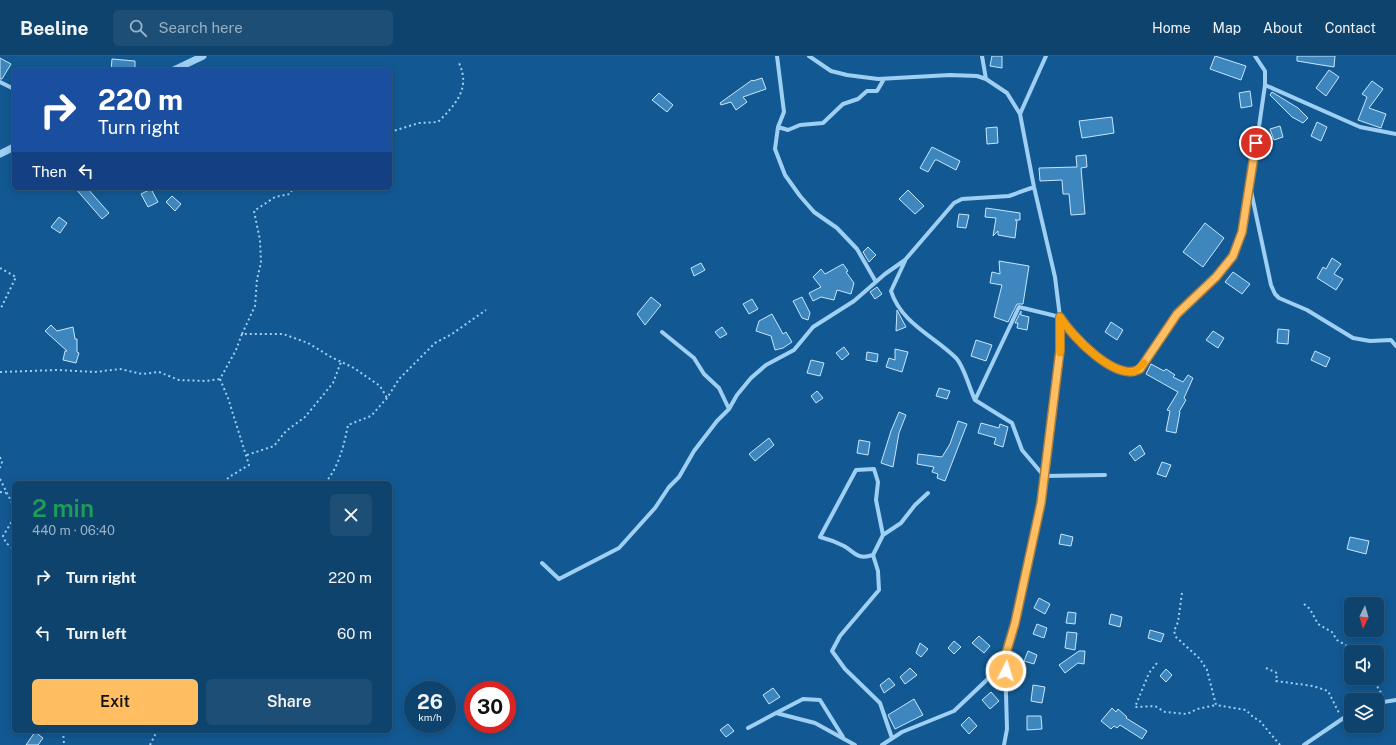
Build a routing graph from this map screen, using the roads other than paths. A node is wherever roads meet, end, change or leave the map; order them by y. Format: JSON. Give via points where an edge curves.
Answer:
{"nodes":[{"id":1,"x":203,"y":56,"type":"edge"},
{"id":2,"x":777,"y":56,"type":"edge"},
{"id":3,"x":809,"y":56,"type":"edge"},
{"id":4,"x":982,"y":56,"type":"edge"},
{"id":5,"x":1046,"y":56,"type":"edge"},
{"id":6,"x":1255,"y":56,"type":"edge"},
{"id":7,"x":178,"y":68,"type":"edge"},
{"id":8,"x":884,"y":79,"type":"junction"},
{"id":9,"x":986,"y":79,"type":"junction"},
{"id":10,"x":0,"y":82,"type":"edge"},
{"id":11,"x":1265,"y":85,"type":"junction"},
{"id":12,"x":12,"y":88,"type":"edge"},
{"id":13,"x":1020,"y":114,"type":"junction"},
{"id":14,"x":778,"y":126,"type":"junction"},
{"id":15,"x":1396,"y":134,"type":"edge"},
{"id":16,"x":12,"y":148,"type":"edge"},
{"id":17,"x":0,"y":154,"type":"edge"},
{"id":18,"x":1034,"y":186,"type":"junction"},
{"id":19,"x":1250,"y":189,"type":"junction"},
{"id":20,"x":905,"y":260,"type":"junction"},
{"id":21,"x":876,"y":282,"type":"junction"},
{"id":22,"x":1060,"y":317,"type":"junction"},
{"id":23,"x":662,"y":332,"type":"dead end"},
{"id":24,"x":1396,"y":346,"type":"edge"},
{"id":25,"x":975,"y":400,"type":"junction"},
{"id":26,"x":729,"y":409,"type":"junction"},
{"id":27,"x":1106,"y":475,"type":"dead end"},
{"id":28,"x":1044,"y":476,"type":"junction"},
{"id":29,"x":928,"y":493,"type":"dead end"},
{"id":30,"x":883,"y":536,"type":"junction"},
{"id":31,"x":873,"y":555,"type":"junction"},
{"id":32,"x":542,"y":563,"type":"dead end"},
{"id":33,"x":1005,"y":657,"type":"junction"},
{"id":34,"x":1384,"y":700,"type":"edge"},
{"id":35,"x":1396,"y":700,"type":"edge"},
{"id":36,"x":776,"y":713,"type":"junction"},
{"id":37,"x":1344,"y":717,"type":"edge"},
{"id":38,"x":748,"y":728,"type":"dead end"},
{"id":39,"x":843,"y":738,"type":"junction"},
{"id":40,"x":892,"y":738,"type":"junction"},
{"id":41,"x":855,"y":745,"type":"edge"},
{"id":42,"x":882,"y":745,"type":"edge"},
{"id":43,"x":1004,"y":745,"type":"edge"},
{"id":44,"x":1304,"y":745,"type":"edge"}],
"edges":[{"from":1,"to":7,"type":"street"},
{"from":2,"to":14,"type":"street","via":[[784,112]]},
{"from":3,"to":8,"type":"street","via":[[831,71]]},
{"from":4,"to":9,"type":"street"},
{"from":5,"to":13,"type":"street"},
{"from":6,"to":11,"type":"street","via":[[1265,71]]},
{"from":8,"to":9,"type":"street","via":[[962,75]]},
{"from":8,"to":14,"type":"street","via":[[876,91],[867,91],[858,99],[843,104],[823,123],[800,125],[788,130]]},
{"from":9,"to":13,"type":"street","via":[[1006,94]]},
{"from":10,"to":12,"type":"street"},
{"from":11,"to":15,"type":"street","via":[[1360,127]]},
{"from":11,"to":19,"type":"street"},
{"from":13,"to":18,"type":"street"},
{"from":14,"to":21,"type":"street","via":[[775,149],[785,175],[814,212],[837,228],[857,250]]},
{"from":16,"to":17,"type":"street"},
{"from":18,"to":20,"type":"street","via":[[1009,196],[957,201],[944,212]]},
{"from":18,"to":22,"type":"street","via":[[1055,277]]},
{"from":19,"to":22,"type":"street","via":[[1242,232],[1233,256],[1216,277],[1177,314],[1140,369],[1134,372],[1121,371],[1104,360],[1075,339]]},
{"from":19,"to":24,"type":"street","via":[[1271,285],[1279,298],[1307,310],[1353,338],[1370,341],[1391,340]]},
{"from":20,"to":21,"type":"street"},
{"from":20,"to":25,"type":"street","via":[[891,291],[894,303],[905,317],[958,359]]},
{"from":21,"to":26,"type":"street","via":[[854,301],[813,328],[794,350],[751,378]]},
{"from":22,"to":25,"type":"street","via":[[1019,307]]},
{"from":22,"to":28,"type":"street","via":[[1060,350]]},
{"from":23,"to":26,"type":"street","via":[[694,358],[704,374],[719,388]]},
{"from":25,"to":28,"type":"street","via":[[1012,424],[1022,450]]},
{"from":26,"to":32,"type":"street","via":[[694,451],[656,508],[619,548],[560,578]]},
{"from":27,"to":28,"type":"street"},
{"from":28,"to":33,"type":"street","via":[[1034,544]]},
{"from":29,"to":30,"type":"street","via":[[901,523]]},
{"from":30,"to":31,"type":"street"},
{"from":30,"to":31,"type":"street","via":[[876,500],[878,482],[874,469],[856,470],[820,537],[846,547],[853,554],[865,558]]},
{"from":31,"to":40,"type":"street","via":[[878,571],[879,590],[840,636],[832,651],[845,669],[880,703]]},
{"from":33,"to":40,"type":"street","via":[[992,675],[954,711]]},
{"from":33,"to":43,"type":"street","via":[[1007,729]]},
{"from":34,"to":35,"type":"street"},
{"from":36,"to":38,"type":"street"},
{"from":36,"to":39,"type":"street","via":[[815,723]]},
{"from":36,"to":39,"type":"street","via":[[803,699],[820,700]]},
{"from":37,"to":44,"type":"street"},
{"from":39,"to":41,"type":"street"},
{"from":40,"to":42,"type":"street"}]}
